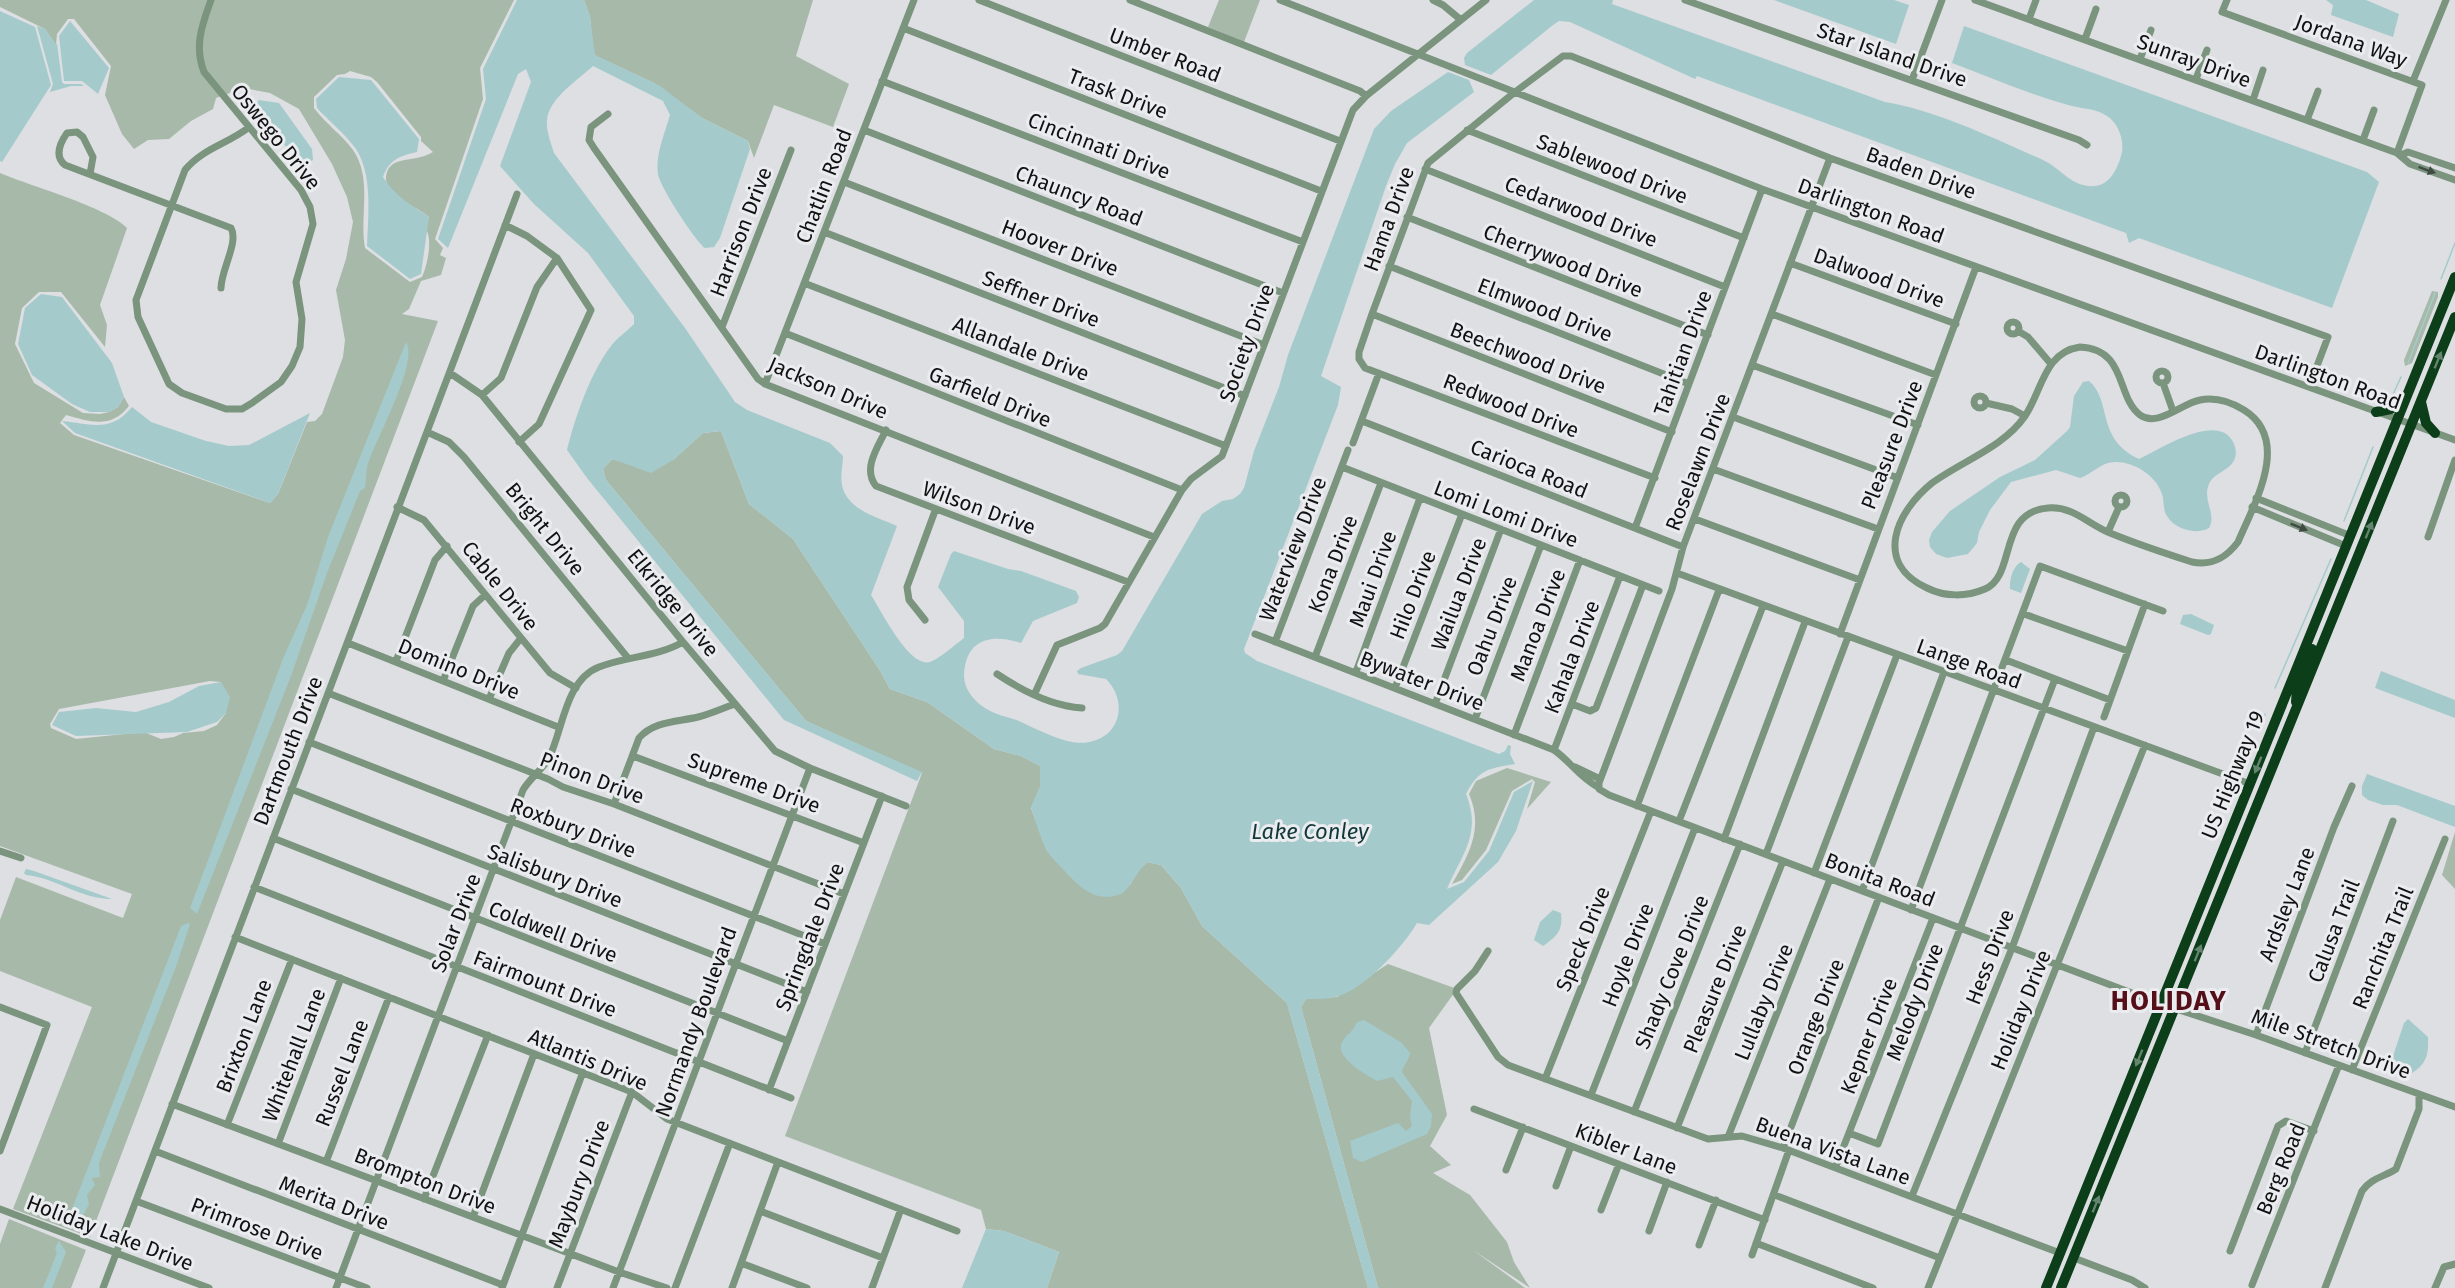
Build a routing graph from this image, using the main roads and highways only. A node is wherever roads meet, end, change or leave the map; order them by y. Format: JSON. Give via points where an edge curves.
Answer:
{"nodes":[{"id":1,"x":2455,"y":277,"type":"edge"},
{"id":2,"x":2455,"y":317,"type":"edge"},
{"id":3,"x":2408,"y":394,"type":"junction"},
{"id":4,"x":2421,"y":402,"type":"junction"},
{"id":5,"x":2376,"y":412,"type":"road end"},
{"id":6,"x":2435,"y":433,"type":"road end"},
{"id":7,"x":2349,"y":541,"type":"junction"},
{"id":8,"x":2316,"y":620,"type":"junction"},
{"id":9,"x":2331,"y":623,"type":"junction"},
{"id":10,"x":2281,"y":707,"type":"junction"},
{"id":11,"x":2297,"y":707,"type":"junction"},
{"id":12,"x":2267,"y":784,"type":"junction"},
{"id":13,"x":2060,"y":1253,"type":"junction"},
{"id":14,"x":2046,"y":1288,"type":"edge"},
{"id":15,"x":2055,"y":1288,"type":"edge"},
{"id":16,"x":2061,"y":1288,"type":"edge"}],
"edges":[{"from":1,"to":3,"type":"highway","name":"US Highway 19"},
{"from":4,"to":2,"type":"highway","name":"US Highway 19","one_way":true},
{"from":3,"to":5,"type":"highway","via":[[2391,409]]},
{"from":3,"to":7,"type":"highway","name":"US Highway 19"},
{"from":4,"to":6,"type":"highway","via":[[2425,420]]},
{"from":9,"to":4,"type":"highway","name":"US Highway 19","one_way":true},
{"from":7,"to":8,"type":"highway","name":"US Highway 19"},
{"from":7,"to":9,"type":"highway","via":[[2352,548],[2338,586]]},
{"from":8,"to":10,"type":"highway","name":"US Highway 19"},
{"from":8,"to":11,"type":"highway","via":[[2318,631],[2295,695]]},
{"from":9,"to":11,"type":"highway","name":"US Highway 19"},
{"from":10,"to":12,"type":"highway","via":[[2285,719],[2272,753]]},
{"from":10,"to":13,"type":"highway","name":"US Highway 19","one_way":true},
{"from":11,"to":12,"type":"highway","name":"US Highway 19"},
{"from":16,"to":12,"type":"highway","name":"US Highway 19","one_way":true},
{"from":13,"to":14,"type":"highway","name":"US Highway 19"},
{"from":13,"to":15,"type":"highway","via":[[2063,1264]]}]}
